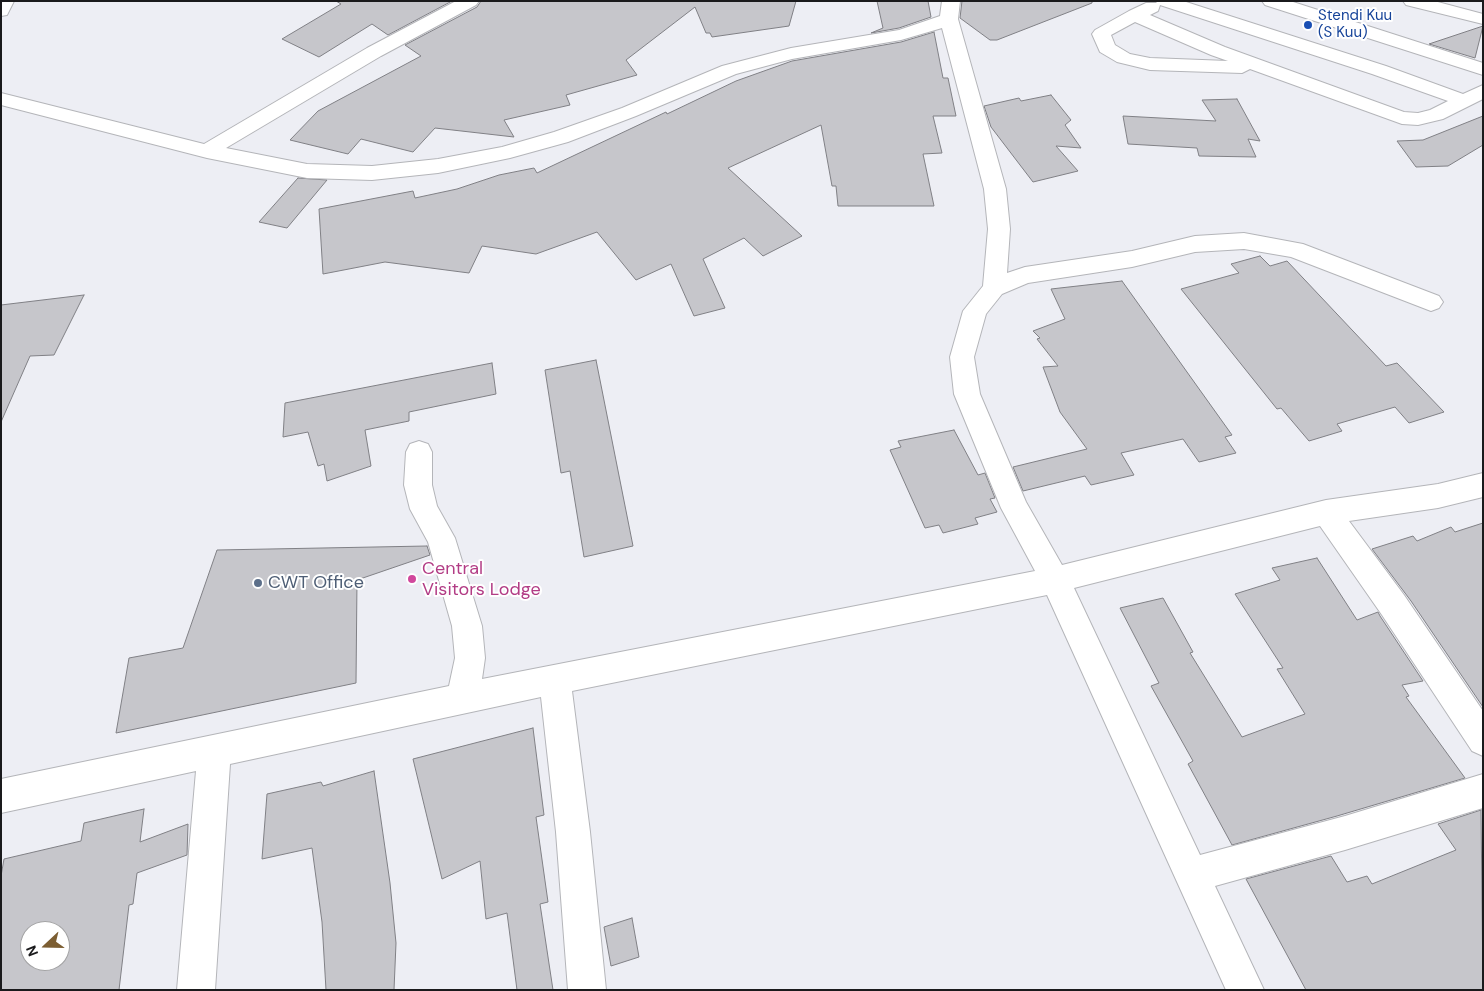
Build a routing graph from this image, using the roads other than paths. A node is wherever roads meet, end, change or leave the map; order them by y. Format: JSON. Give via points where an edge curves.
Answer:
{"nodes":[{"id":1,"x":5,"y":1,"type":"edge"},
{"id":2,"x":470,"y":1,"type":"edge"},
{"id":3,"x":1164,"y":1,"type":"edge"},
{"id":4,"x":1271,"y":1,"type":"edge"},
{"id":5,"x":1412,"y":1,"type":"edge"},
{"id":6,"x":950,"y":10,"type":"edge"},
{"id":7,"x":1,"y":11,"type":"edge"},
{"id":8,"x":1135,"y":15,"type":"junction"},
{"id":9,"x":1483,"y":19,"type":"edge"},
{"id":10,"x":1264,"y":68,"type":"junction"},
{"id":11,"x":1483,"y":68,"type":"edge"},
{"id":12,"x":1483,"y":91,"type":"edge"},
{"id":13,"x":1,"y":99,"type":"edge"},
{"id":14,"x":1465,"y":101,"type":"junction"},
{"id":15,"x":207,"y":151,"type":"junction"},
{"id":16,"x":994,"y":288,"type":"junction"},
{"id":17,"x":1431,"y":302,"type":"dead end"},
{"id":18,"x":419,"y":452,"type":"dead end"},
{"id":19,"x":1483,"y":485,"type":"edge"},
{"id":20,"x":1326,"y":512,"type":"junction"},
{"id":21,"x":1056,"y":580,"type":"junction"},
{"id":22,"x":555,"y":679,"type":"junction"},
{"id":23,"x":463,"y":698,"type":"junction"},
{"id":24,"x":1483,"y":740,"type":"edge"},
{"id":25,"x":214,"y":751,"type":"junction"},
{"id":26,"x":1483,"y":791,"type":"edge"},
{"id":27,"x":1,"y":796,"type":"edge"},
{"id":28,"x":1192,"y":875,"type":"junction"},
{"id":29,"x":196,"y":990,"type":"edge"},
{"id":30,"x":587,"y":990,"type":"edge"},
{"id":31,"x":1245,"y":990,"type":"edge"}],
"edges":[{"from":1,"to":7,"type":"street"},
{"from":2,"to":15,"type":"street","via":[[374,52]]},
{"from":3,"to":8,"type":"street"},
{"from":3,"to":14,"type":"street","via":[[1380,70]]},
{"from":4,"to":11,"type":"street"},
{"from":5,"to":9,"type":"street"},
{"from":6,"to":15,"type":"street","via":[[901,35],[792,54],[729,70],[561,137],[438,166],[372,173],[307,171]]},
{"from":6,"to":16,"type":"street","via":[[995,189],[999,229]]},
{"from":8,"to":10,"type":"street"},
{"from":8,"to":10,"type":"street","via":[[1101,34],[1107,48],[1124,58],[1150,64]]},
{"from":10,"to":14,"type":"street","via":[[1402,118],[1436,115]]},
{"from":12,"to":14,"type":"street"},
{"from":13,"to":15,"type":"street"},
{"from":16,"to":17,"type":"street","via":[[1025,275],[1132,260],[1195,244],[1244,241],[1295,250]]},
{"from":16,"to":21,"type":"street","via":[[975,311],[962,357],[967,394],[1015,508]]},
{"from":18,"to":23,"type":"street","via":[[418,485],[424,509],[441,538],[467,626],[470,658]]},
{"from":19,"to":20,"type":"street","via":[[1438,496]]},
{"from":20,"to":21,"type":"street"},
{"from":20,"to":24,"type":"street","via":[[1394,606]]},
{"from":21,"to":22,"type":"street"},
{"from":21,"to":28,"type":"street"},
{"from":22,"to":23,"type":"street"},
{"from":22,"to":30,"type":"street"},
{"from":23,"to":25,"type":"street"},
{"from":25,"to":27,"type":"street"},
{"from":25,"to":29,"type":"street"},
{"from":26,"to":28,"type":"street"},
{"from":28,"to":31,"type":"street"}]}
